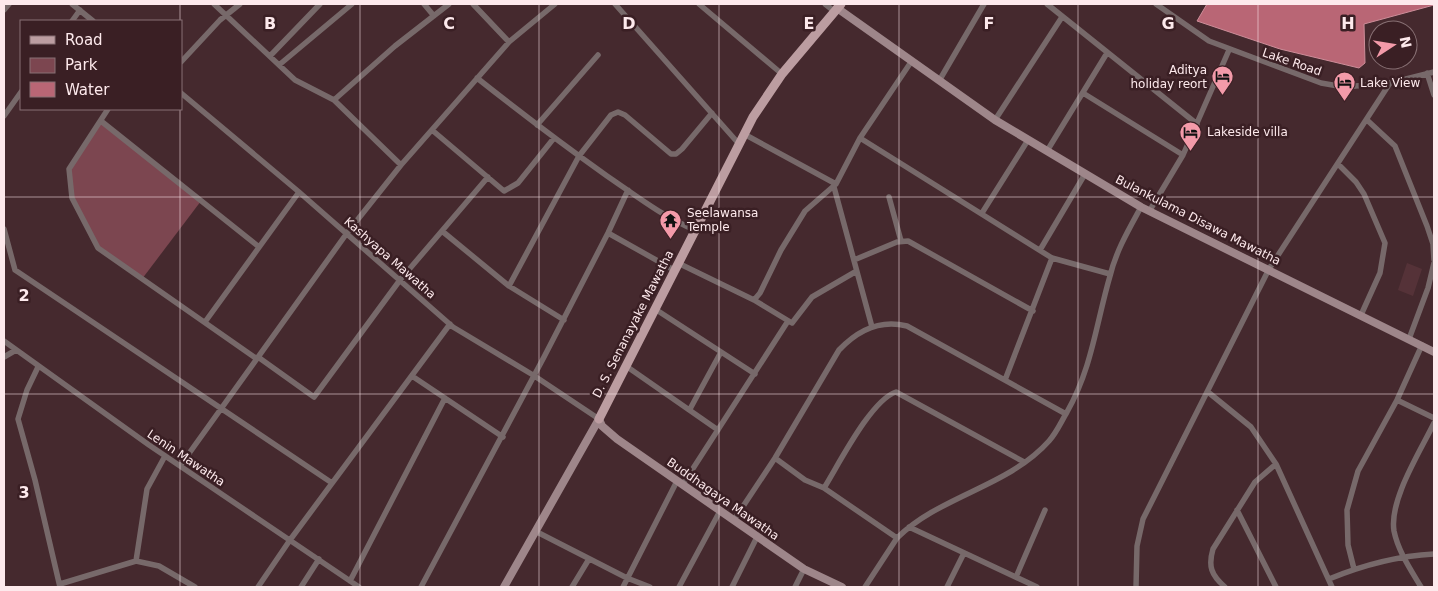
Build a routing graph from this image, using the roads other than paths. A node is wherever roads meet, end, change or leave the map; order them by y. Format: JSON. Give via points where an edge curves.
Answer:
{"nodes":[{"id":1,"x":9,"y":4,"type":"edge"},
{"id":2,"x":72,"y":4,"type":"edge"},
{"id":3,"x":214,"y":4,"type":"edge"},
{"id":4,"x":240,"y":4,"type":"edge"},
{"id":5,"x":320,"y":4,"type":"edge"},
{"id":6,"x":350,"y":4,"type":"edge"},
{"id":7,"x":424,"y":4,"type":"edge"},
{"id":8,"x":449,"y":4,"type":"edge"},
{"id":9,"x":473,"y":4,"type":"edge"},
{"id":10,"x":555,"y":4,"type":"edge"},
{"id":11,"x":615,"y":4,"type":"edge"},
{"id":12,"x":699,"y":4,"type":"edge"},
{"id":13,"x":825,"y":4,"type":"edge"},
{"id":14,"x":984,"y":4,"type":"edge"},
{"id":15,"x":1047,"y":4,"type":"edge"},
{"id":16,"x":1156,"y":4,"type":"edge"},
{"id":17,"x":837,"y":8,"type":"edge"},
{"id":18,"x":4,"y":10,"type":"edge"},
{"id":19,"x":80,"y":10,"type":"junction"},
{"id":20,"x":226,"y":15,"type":"junction"},
{"id":21,"x":434,"y":16,"type":"junction"},
{"id":22,"x":1062,"y":17,"type":"junction"},
{"id":23,"x":73,"y":20,"type":"edge"},
{"id":24,"x":92,"y":20,"type":"edge"},
{"id":25,"x":509,"y":42,"type":"junction"},
{"id":26,"x":1229,"y":50,"type":"junction"},
{"id":27,"x":1107,"y":53,"type":"junction"},
{"id":28,"x":598,"y":55,"type":"dead end"},
{"id":29,"x":270,"y":56,"type":"junction"},
{"id":30,"x":182,"y":61,"type":"edge"},
{"id":31,"x":911,"y":62,"type":"junction"},
{"id":32,"x":279,"y":65,"type":"junction"},
{"id":33,"x":1434,"y":72,"type":"edge"},
{"id":34,"x":1427,"y":73,"type":"junction"},
{"id":35,"x":782,"y":74,"type":"junction"},
{"id":36,"x":477,"y":78,"type":"junction"},
{"id":37,"x":939,"y":81,"type":"junction"},
{"id":38,"x":1390,"y":82,"type":"junction"},
{"id":39,"x":20,"y":93,"type":"edge"},
{"id":40,"x":1083,"y":93,"type":"junction"},
{"id":41,"x":182,"y":94,"type":"edge"},
{"id":42,"x":1434,"y":95,"type":"edge"},
{"id":43,"x":334,"y":100,"type":"junction"},
{"id":44,"x":107,"y":110,"type":"edge"},
{"id":45,"x":712,"y":113,"type":"junction"},
{"id":46,"x":4,"y":116,"type":"edge"},
{"id":47,"x":996,"y":120,"type":"junction"},
{"id":48,"x":1367,"y":120,"type":"junction"},
{"id":49,"x":100,"y":121,"type":"junction"},
{"id":50,"x":1197,"y":124,"type":"junction"},
{"id":51,"x":537,"y":125,"type":"junction"},
{"id":52,"x":432,"y":130,"type":"junction"},
{"id":53,"x":744,"y":134,"type":"junction"},
{"id":54,"x":554,"y":138,"type":"junction"},
{"id":55,"x":860,"y":138,"type":"junction"},
{"id":56,"x":1028,"y":140,"type":"junction"},
{"id":57,"x":739,"y":144,"type":"junction"},
{"id":58,"x":1047,"y":151,"type":"junction"},
{"id":59,"x":1183,"y":155,"type":"junction"},
{"id":60,"x":579,"y":156,"type":"junction"},
{"id":61,"x":1338,"y":164,"type":"junction"},
{"id":62,"x":401,"y":165,"type":"junction"},
{"id":63,"x":1085,"y":174,"type":"junction"},
{"id":64,"x":488,"y":177,"type":"junction"},
{"id":65,"x":835,"y":186,"type":"junction"},
{"id":66,"x":628,"y":190,"type":"junction"},
{"id":67,"x":299,"y":192,"type":"junction"},
{"id":68,"x":889,"y":197,"type":"dead end"},
{"id":69,"x":1141,"y":207,"type":"junction"},
{"id":70,"x":1150,"y":210,"type":"junction"},
{"id":71,"x":982,"y":214,"type":"junction"},
{"id":72,"x":4,"y":228,"type":"edge"},
{"id":73,"x":695,"y":230,"type":"junction"},
{"id":74,"x":442,"y":231,"type":"junction"},
{"id":75,"x":346,"y":233,"type":"junction"},
{"id":76,"x":608,"y":233,"type":"junction"},
{"id":77,"x":901,"y":240,"type":"junction"},
{"id":78,"x":259,"y":247,"type":"junction"},
{"id":79,"x":1040,"y":250,"type":"junction"},
{"id":80,"x":1052,"y":258,"type":"junction"},
{"id":81,"x":854,"y":260,"type":"junction"},
{"id":82,"x":1434,"y":262,"type":"edge"},
{"id":83,"x":676,"y":266,"type":"junction"},
{"id":84,"x":1269,"y":269,"type":"junction"},
{"id":85,"x":855,"y":272,"type":"junction"},
{"id":86,"x":1110,"y":274,"type":"junction"},
{"id":87,"x":400,"y":280,"type":"junction"},
{"id":88,"x":509,"y":286,"type":"junction"},
{"id":89,"x":754,"y":300,"type":"junction"},
{"id":90,"x":655,"y":308,"type":"junction"},
{"id":91,"x":1033,"y":311,"type":"junction"},
{"id":92,"x":1361,"y":315,"type":"junction"},
{"id":93,"x":564,"y":320,"type":"junction"},
{"id":94,"x":788,"y":321,"type":"junction"},
{"id":95,"x":205,"y":322,"type":"junction"},
{"id":96,"x":450,"y":324,"type":"junction"},
{"id":97,"x":872,"y":327,"type":"junction"},
{"id":98,"x":1409,"y":339,"type":"junction"},
{"id":99,"x":4,"y":341,"type":"edge"},
{"id":100,"x":1422,"y":345,"type":"junction"},
{"id":101,"x":16,"y":350,"type":"junction"},
{"id":102,"x":721,"y":352,"type":"junction"},
{"id":103,"x":1434,"y":352,"type":"edge"},
{"id":104,"x":4,"y":357,"type":"edge"},
{"id":105,"x":257,"y":358,"type":"junction"},
{"id":106,"x":626,"y":366,"type":"junction"},
{"id":107,"x":38,"y":368,"type":"junction"},
{"id":108,"x":755,"y":374,"type":"junction"},
{"id":109,"x":533,"y":375,"type":"junction"},
{"id":110,"x":412,"y":376,"type":"junction"},
{"id":111,"x":1005,"y":380,"type":"junction"},
{"id":112,"x":1208,"y":392,"type":"junction"},
{"id":113,"x":445,"y":398,"type":"junction"},
{"id":114,"x":1396,"y":400,"type":"junction"},
{"id":115,"x":221,"y":408,"type":"junction"},
{"id":116,"x":690,"y":409,"type":"junction"},
{"id":117,"x":1066,"y":414,"type":"junction"},
{"id":118,"x":1434,"y":418,"type":"edge"},
{"id":119,"x":599,"y":419,"type":"junction"},
{"id":120,"x":1434,"y":423,"type":"edge"},
{"id":121,"x":718,"y":430,"type":"junction"},
{"id":122,"x":503,"y":437,"type":"junction"},
{"id":123,"x":165,"y":456,"type":"junction"},
{"id":124,"x":775,"y":458,"type":"junction"},
{"id":125,"x":1024,"y":462,"type":"junction"},
{"id":126,"x":1276,"y":464,"type":"junction"},
{"id":127,"x":180,"y":466,"type":"junction"},
{"id":128,"x":680,"y":482,"type":"junction"},
{"id":129,"x":332,"y":483,"type":"junction"},
{"id":130,"x":824,"y":488,"type":"junction"},
{"id":131,"x":1045,"y":510,"type":"dead end"},
{"id":132,"x":1237,"y":510,"type":"junction"},
{"id":133,"x":720,"y":511,"type":"junction"},
{"id":134,"x":734,"y":520,"type":"junction"},
{"id":135,"x":909,"y":528,"type":"junction"},
{"id":136,"x":537,"y":532,"type":"junction"},
{"id":137,"x":757,"y":537,"type":"junction"},
{"id":138,"x":897,"y":538,"type":"junction"},
{"id":139,"x":290,"y":540,"type":"junction"},
{"id":140,"x":1434,"y":554,"type":"edge"},
{"id":141,"x":963,"y":555,"type":"junction"},
{"id":142,"x":1403,"y":556,"type":"junction"},
{"id":143,"x":319,"y":559,"type":"junction"},
{"id":144,"x":589,"y":559,"type":"junction"},
{"id":145,"x":136,"y":561,"type":"junction"},
{"id":146,"x":804,"y":569,"type":"junction"},
{"id":147,"x":1354,"y":569,"type":"junction"},
{"id":148,"x":1016,"y":577,"type":"junction"},
{"id":149,"x":627,"y":578,"type":"junction"},
{"id":150,"x":1329,"y":579,"type":"junction"},
{"id":151,"x":350,"y":581,"type":"junction"},
{"id":152,"x":60,"y":585,"type":"edge"},
{"id":153,"x":195,"y":587,"type":"edge"},
{"id":154,"x":258,"y":587,"type":"edge"},
{"id":155,"x":301,"y":587,"type":"edge"},
{"id":156,"x":360,"y":587,"type":"edge"},
{"id":157,"x":421,"y":587,"type":"edge"},
{"id":158,"x":504,"y":587,"type":"edge"},
{"id":159,"x":572,"y":587,"type":"edge"},
{"id":160,"x":623,"y":587,"type":"edge"},
{"id":161,"x":650,"y":587,"type":"edge"},
{"id":162,"x":679,"y":587,"type":"edge"},
{"id":163,"x":732,"y":587,"type":"edge"},
{"id":164,"x":795,"y":587,"type":"edge"},
{"id":165,"x":842,"y":587,"type":"edge"},
{"id":166,"x":865,"y":587,"type":"edge"},
{"id":167,"x":947,"y":587,"type":"edge"},
{"id":168,"x":1037,"y":587,"type":"edge"},
{"id":169,"x":1136,"y":587,"type":"edge"},
{"id":170,"x":1225,"y":587,"type":"edge"},
{"id":171,"x":1276,"y":587,"type":"edge"},
{"id":172,"x":1332,"y":587,"type":"edge"},
{"id":173,"x":1421,"y":587,"type":"edge"}],
"edges":[{"from":1,"to":18,"type":"street"},
{"from":2,"to":19,"type":"street"},
{"from":3,"to":20,"type":"street"},
{"from":4,"to":20,"type":"street"},
{"from":5,"to":29,"type":"street"},
{"from":6,"to":32,"type":"street"},
{"from":7,"to":21,"type":"street"},
{"from":8,"to":21,"type":"street"},
{"from":9,"to":25,"type":"street"},
{"from":10,"to":25,"type":"street"},
{"from":11,"to":45,"type":"street"},
{"from":12,"to":35,"type":"street"},
{"from":13,"to":17,"type":"street"},
{"from":14,"to":37,"type":"street"},
{"from":15,"to":22,"type":"street"},
{"from":16,"to":26,"type":"street","name":"Lake Road","via":[[1209,41]]},
{"from":17,"to":31,"type":"main road","name":"Bulankulama Disawa Mawatha"},
{"from":17,"to":35,"type":"main road","name":"D. S. Senanayake Mawatha"},
{"from":19,"to":23,"type":"street"},
{"from":19,"to":24,"type":"street"},
{"from":20,"to":29,"type":"street"},
{"from":20,"to":30,"type":"street"},
{"from":21,"to":43,"type":"street"},
{"from":22,"to":27,"type":"street"},
{"from":22,"to":47,"type":"street"},
{"from":25,"to":36,"type":"street"},
{"from":26,"to":38,"type":"street","name":"Lake Road","via":[[1321,83],[1344,87]]},
{"from":26,"to":50,"type":"street"},
{"from":27,"to":40,"type":"street"},
{"from":27,"to":50,"type":"street"},
{"from":28,"to":51,"type":"street"},
{"from":29,"to":32,"type":"street"},
{"from":31,"to":37,"type":"main road","name":"Bulankulama Disawa Mawatha"},
{"from":31,"to":55,"type":"street"},
{"from":32,"to":43,"type":"street","via":[[295,80]]},
{"from":33,"to":34,"type":"street","name":"Lake Road"},
{"from":34,"to":38,"type":"street","name":"Lake Road"},
{"from":34,"to":42,"type":"street"},
{"from":35,"to":53,"type":"main road","name":"D. S. Senanayake Mawatha"},
{"from":36,"to":51,"type":"street"},
{"from":36,"to":52,"type":"street"},
{"from":37,"to":47,"type":"main road","name":"Bulankulama Disawa Mawatha"},
{"from":38,"to":48,"type":"street"},
{"from":39,"to":46,"type":"street"},
{"from":40,"to":58,"type":"street"},
{"from":40,"to":59,"type":"street"},
{"from":41,"to":67,"type":"street","name":"Kashyapa Mawatha"},
{"from":43,"to":62,"type":"street"},
{"from":44,"to":49,"type":"street"},
{"from":45,"to":57,"type":"street"},
{"from":45,"to":60,"type":"street","via":[[682,149],[670,154],[625,114],[618,112],[611,115]]},
{"from":47,"to":56,"type":"main road","name":"Bulankulama Disawa Mawatha"},
{"from":48,"to":61,"type":"street"},
{"from":48,"to":82,"type":"street","via":[[1395,146],[1427,226]]},
{"from":49,"to":78,"type":"street"},
{"from":49,"to":95,"type":"street","via":[[69,169],[72,198],[93,239],[98,248]]},
{"from":50,"to":59,"type":"street"},
{"from":51,"to":54,"type":"street"},
{"from":52,"to":62,"type":"street"},
{"from":52,"to":64,"type":"street"},
{"from":53,"to":57,"type":"main road","name":"D. S. Senanayake Mawatha"},
{"from":53,"to":65,"type":"street"},
{"from":54,"to":60,"type":"street"},
{"from":54,"to":64,"type":"street","via":[[518,183],[504,191]]},
{"from":55,"to":65,"type":"street"},
{"from":55,"to":71,"type":"street"},
{"from":56,"to":58,"type":"main road","name":"Bulankulama Disawa Mawatha"},
{"from":56,"to":71,"type":"street"},
{"from":57,"to":73,"type":"main road","name":"D. S. Senanayake Mawatha"},
{"from":58,"to":63,"type":"main road","name":"Bulankulama Disawa Mawatha"},
{"from":59,"to":70,"type":"street"},
{"from":60,"to":66,"type":"street"},
{"from":60,"to":88,"type":"street"},
{"from":61,"to":84,"type":"street"},
{"from":61,"to":92,"type":"street","via":[[1364,194],[1385,243],[1380,273]]},
{"from":62,"to":75,"type":"street"},
{"from":63,"to":69,"type":"main road","name":"Bulankulama Disawa Mawatha"},
{"from":63,"to":79,"type":"street"},
{"from":64,"to":74,"type":"street"},
{"from":65,"to":81,"type":"street"},
{"from":65,"to":89,"type":"street","via":[[805,211]]},
{"from":66,"to":73,"type":"street","via":[[678,223]]},
{"from":66,"to":76,"type":"street"},
{"from":67,"to":75,"type":"street","name":"Kashyapa Mawatha"},
{"from":67,"to":78,"type":"street"},
{"from":68,"to":77,"type":"street"},
{"from":69,"to":70,"type":"main road","name":"Bulankulama Disawa Mawatha"},
{"from":69,"to":86,"type":"street","via":[[1119,248]]},
{"from":70,"to":84,"type":"main road","name":"Bulankulama Disawa Mawatha"},
{"from":71,"to":79,"type":"street"},
{"from":72,"to":115,"type":"street","via":[[15,270]]},
{"from":73,"to":83,"type":"main road","name":"D. S. Senanayake Mawatha"},
{"from":74,"to":87,"type":"street"},
{"from":74,"to":88,"type":"street"},
{"from":75,"to":87,"type":"street","name":"Kashyapa Mawatha"},
{"from":75,"to":105,"type":"street"},
{"from":76,"to":83,"type":"street"},
{"from":76,"to":93,"type":"street"},
{"from":77,"to":81,"type":"street"},
{"from":77,"to":91,"type":"street","via":[[917,245]]},
{"from":78,"to":95,"type":"street"},
{"from":79,"to":80,"type":"street"},
{"from":80,"to":86,"type":"street"},
{"from":80,"to":91,"type":"street"},
{"from":81,"to":85,"type":"street"},
{"from":82,"to":98,"type":"street"},
{"from":83,"to":89,"type":"street"},
{"from":83,"to":90,"type":"main road","name":"D. S. Senanayake Mawatha"},
{"from":84,"to":92,"type":"main road","name":"Bulankulama Disawa Mawatha"},
{"from":84,"to":112,"type":"street"},
{"from":85,"to":94,"type":"street","via":[[812,297],[792,323]]},
{"from":85,"to":97,"type":"street"},
{"from":86,"to":117,"type":"street","via":[[1086,375]]},
{"from":87,"to":96,"type":"street","name":"Kashyapa Mawatha"},
{"from":87,"to":105,"type":"street","via":[[314,397]]},
{"from":88,"to":93,"type":"street"},
{"from":89,"to":94,"type":"street"},
{"from":90,"to":102,"type":"street"},
{"from":90,"to":106,"type":"main road","name":"D. S. Senanayake Mawatha"},
{"from":91,"to":111,"type":"street"},
{"from":92,"to":98,"type":"main road","name":"Bulankulama Disawa Mawatha"},
{"from":93,"to":109,"type":"street"},
{"from":94,"to":108,"type":"street"},
{"from":95,"to":105,"type":"street"},
{"from":96,"to":109,"type":"street","name":"Kashyapa Mawatha"},
{"from":96,"to":110,"type":"street"},
{"from":97,"to":111,"type":"street","via":[[889,323],[907,326]]},
{"from":97,"to":124,"type":"street","via":[[850,339],[839,350]]},
{"from":98,"to":100,"type":"main road","name":"Bulankulama Disawa Mawatha"},
{"from":99,"to":101,"type":"street","name":"Lenin Mawatha"},
{"from":100,"to":103,"type":"main road","name":"Bulankulama Disawa Mawatha"},
{"from":100,"to":114,"type":"street"},
{"from":101,"to":104,"type":"street"},
{"from":101,"to":107,"type":"street","name":"Lenin Mawatha"},
{"from":102,"to":108,"type":"street"},
{"from":102,"to":116,"type":"street"},
{"from":105,"to":115,"type":"street"},
{"from":106,"to":116,"type":"street"},
{"from":106,"to":119,"type":"main road","name":"D. S. Senanayake Mawatha"},
{"from":107,"to":123,"type":"street","name":"Lenin Mawatha"},
{"from":107,"to":152,"type":"street","via":[[26,390],[18,419]]},
{"from":108,"to":121,"type":"street"},
{"from":109,"to":119,"type":"street","name":"Kashyapa Mawatha"},
{"from":109,"to":122,"type":"street"},
{"from":110,"to":113,"type":"street"},
{"from":110,"to":129,"type":"street"},
{"from":111,"to":117,"type":"street"},
{"from":112,"to":126,"type":"street","via":[[1250,427]]},
{"from":112,"to":169,"type":"street","via":[[1143,519],[1137,546]]},
{"from":113,"to":122,"type":"street"},
{"from":113,"to":151,"type":"street"},
{"from":114,"to":118,"type":"street"},
{"from":114,"to":147,"type":"street","via":[[1358,471],[1347,510],[1348,546]]},
{"from":115,"to":127,"type":"street"},
{"from":115,"to":129,"type":"street"},
{"from":116,"to":121,"type":"street"},
{"from":117,"to":125,"type":"street","via":[[1049,442]]},
{"from":119,"to":128,"type":"main road","name":"Buddhagaya Mawatha","via":[[606,431]]},
{"from":119,"to":136,"type":"main road","name":"D. S. Senanayake Mawatha"},
{"from":120,"to":142,"type":"street","via":[[1396,505],[1394,531]]},
{"from":121,"to":128,"type":"street"},
{"from":122,"to":157,"type":"street"},
{"from":123,"to":127,"type":"street","name":"Lenin Mawatha"},
{"from":123,"to":145,"type":"street","via":[[147,489]]},
{"from":124,"to":130,"type":"street","via":[[805,480]]},
{"from":124,"to":134,"type":"street"},
{"from":125,"to":130,"type":"street","via":[[896,392],[888,395],[873,410]]},
{"from":125,"to":135,"type":"street","via":[[1003,477]]},
{"from":126,"to":132,"type":"street","via":[[1254,482]]},
{"from":126,"to":150,"type":"street"},
{"from":127,"to":139,"type":"street","name":"Lenin Mawatha"},
{"from":128,"to":133,"type":"main road","name":"Buddhagaya Mawatha"},
{"from":128,"to":149,"type":"street"},
{"from":129,"to":139,"type":"street"},
{"from":130,"to":138,"type":"street"},
{"from":131,"to":148,"type":"street"},
{"from":132,"to":170,"type":"street","via":[[1213,548],[1210,560],[1213,577]]},
{"from":132,"to":171,"type":"street"},
{"from":133,"to":134,"type":"main road","name":"Buddhagaya Mawatha"},
{"from":133,"to":162,"type":"street"},
{"from":134,"to":137,"type":"main road","name":"Buddhagaya Mawatha"},
{"from":135,"to":138,"type":"street"},
{"from":135,"to":141,"type":"street"},
{"from":136,"to":144,"type":"street"},
{"from":136,"to":158,"type":"main road","name":"D. S. Senanayake Mawatha"},
{"from":137,"to":146,"type":"main road","name":"Buddhagaya Mawatha"},
{"from":137,"to":163,"type":"street"},
{"from":138,"to":166,"type":"street"},
{"from":139,"to":143,"type":"street","name":"Lenin Mawatha"},
{"from":139,"to":154,"type":"street"},
{"from":140,"to":142,"type":"street"},
{"from":141,"to":148,"type":"street"},
{"from":141,"to":167,"type":"street"},
{"from":142,"to":147,"type":"street"},
{"from":142,"to":173,"type":"street"},
{"from":143,"to":151,"type":"street","name":"Lenin Mawatha"},
{"from":143,"to":155,"type":"street"},
{"from":144,"to":149,"type":"street"},
{"from":144,"to":159,"type":"street"},
{"from":145,"to":152,"type":"street"},
{"from":145,"to":153,"type":"street","via":[[159,566]]},
{"from":146,"to":164,"type":"street"},
{"from":146,"to":165,"type":"main road","name":"Buddhagaya Mawatha"},
{"from":147,"to":150,"type":"street"},
{"from":148,"to":168,"type":"street"},
{"from":149,"to":160,"type":"street"},
{"from":149,"to":161,"type":"street"},
{"from":150,"to":172,"type":"street"},
{"from":151,"to":156,"type":"street","name":"Lenin Mawatha"}]}
